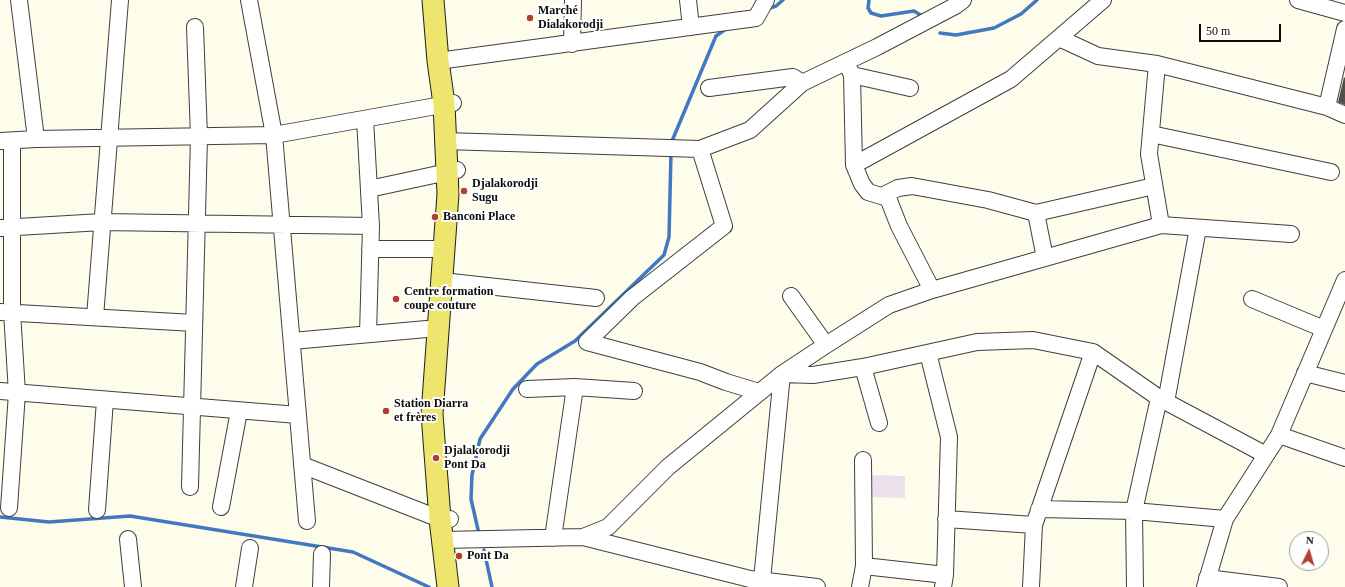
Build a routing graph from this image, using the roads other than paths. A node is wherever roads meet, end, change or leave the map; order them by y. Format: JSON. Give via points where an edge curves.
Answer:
{"nodes":[{"id":1,"x":19,"y":0,"type":"edge"},
{"id":2,"x":120,"y":0,"type":"edge"},
{"id":3,"x":249,"y":0,"type":"edge"},
{"id":4,"x":433,"y":0,"type":"edge"},
{"id":5,"x":443,"y":0,"type":"edge"},
{"id":6,"x":573,"y":0,"type":"edge"},
{"id":7,"x":688,"y":0,"type":"edge"},
{"id":8,"x":766,"y":0,"type":"edge"},
{"id":9,"x":963,"y":0,"type":"edge"},
{"id":10,"x":1103,"y":0,"type":"edge"},
{"id":11,"x":1298,"y":0,"type":"edge"},
{"id":12,"x":1345,"y":13,"type":"edge"},
{"id":13,"x":195,"y":27,"type":"dead end"},
{"id":14,"x":691,"y":27,"type":"junction"},
{"id":15,"x":1345,"y":29,"type":"edge"},
{"id":16,"x":1059,"y":38,"type":"junction"},
{"id":17,"x":572,"y":44,"type":"junction"},
{"id":18,"x":443,"y":61,"type":"junction"},
{"id":19,"x":1158,"y":64,"type":"junction"},
{"id":20,"x":849,"y":69,"type":"junction"},
{"id":21,"x":802,"y":83,"type":"junction"},
{"id":22,"x":709,"y":88,"type":"dead end"},
{"id":23,"x":910,"y":88,"type":"dead end"},
{"id":24,"x":448,"y":104,"type":"junction"},
{"id":25,"x":1327,"y":107,"type":"junction"},
{"id":26,"x":1345,"y":115,"type":"edge"},
{"id":27,"x":365,"y":119,"type":"junction"},
{"id":28,"x":1150,"y":134,"type":"junction"},
{"id":29,"x":274,"y":135,"type":"junction"},
{"id":30,"x":199,"y":137,"type":"junction"},
{"id":31,"x":109,"y":138,"type":"junction"},
{"id":32,"x":36,"y":139,"type":"junction"},
{"id":33,"x":6,"y":141,"type":"edge"},
{"id":34,"x":450,"y":141,"type":"junction"},
{"id":35,"x":700,"y":150,"type":"junction"},
{"id":36,"x":854,"y":165,"type":"junction"},
{"id":37,"x":452,"y":171,"type":"junction"},
{"id":38,"x":1331,"y":172,"type":"dead end"},
{"id":39,"x":1154,"y":186,"type":"junction"},
{"id":40,"x":369,"y":189,"type":"junction"},
{"id":41,"x":882,"y":196,"type":"junction"},
{"id":42,"x":1036,"y":213,"type":"junction"},
{"id":43,"x":102,"y":222,"type":"junction"},
{"id":44,"x":197,"y":224,"type":"junction"},
{"id":45,"x":282,"y":225,"type":"junction"},
{"id":46,"x":1161,"y":225,"type":"junction"},
{"id":47,"x":371,"y":226,"type":"junction"},
{"id":48,"x":6,"y":227,"type":"edge"},
{"id":49,"x":1198,"y":228,"type":"junction"},
{"id":50,"x":1291,"y":234,"type":"dead end"},
{"id":51,"x":370,"y":249,"type":"junction"},
{"id":52,"x":444,"y":249,"type":"junction"},
{"id":53,"x":1045,"y":258,"type":"junction"},
{"id":54,"x":1345,"y":280,"type":"edge"},
{"id":55,"x":446,"y":282,"type":"junction"},
{"id":56,"x":932,"y":290,"type":"junction"},
{"id":57,"x":791,"y":296,"type":"dead end"},
{"id":58,"x":596,"y":298,"type":"dead end"},
{"id":59,"x":1252,"y":299,"type":"dead end"},
{"id":60,"x":1341,"y":300,"type":"edge"},
{"id":61,"x":6,"y":312,"type":"edge"},
{"id":62,"x":95,"y":317,"type":"junction"},
{"id":63,"x":194,"y":323,"type":"junction"},
{"id":64,"x":438,"y":328,"type":"junction"},
{"id":65,"x":1324,"y":330,"type":"junction"},
{"id":66,"x":368,"y":334,"type":"junction"},
{"id":67,"x":292,"y":341,"type":"junction"},
{"id":68,"x":826,"y":345,"type":"junction"},
{"id":69,"x":1093,"y":352,"type":"junction"},
{"id":70,"x":928,"y":353,"type":"junction"},
{"id":71,"x":864,"y":368,"type":"junction"},
{"id":72,"x":1305,"y":373,"type":"junction"},
{"id":73,"x":782,"y":374,"type":"junction"},
{"id":74,"x":1345,"y":383,"type":"edge"},
{"id":75,"x":575,"y":387,"type":"junction"},
{"id":76,"x":527,"y":389,"type":"dead end"},
{"id":77,"x":0,"y":391,"type":"edge"},
{"id":78,"x":634,"y":392,"type":"dead end"},
{"id":79,"x":759,"y":392,"type":"junction"},
{"id":80,"x":17,"y":393,"type":"junction"},
{"id":81,"x":105,"y":400,"type":"junction"},
{"id":82,"x":1163,"y":400,"type":"junction"},
{"id":83,"x":192,"y":407,"type":"junction"},
{"id":84,"x":239,"y":411,"type":"junction"},
{"id":85,"x":298,"y":415,"type":"junction"},
{"id":86,"x":879,"y":423,"type":"dead end"},
{"id":87,"x":1279,"y":435,"type":"junction"},
{"id":88,"x":1266,"y":455,"type":"junction"},
{"id":89,"x":1345,"y":458,"type":"edge"},
{"id":90,"x":863,"y":460,"type":"dead end"},
{"id":91,"x":302,"y":466,"type":"junction"},
{"id":92,"x":190,"y":487,"type":"dead end"},
{"id":93,"x":221,"y":507,"type":"dead end"},
{"id":94,"x":9,"y":508,"type":"dead end"},
{"id":95,"x":1039,"y":509,"type":"junction"},
{"id":96,"x":97,"y":510,"type":"dead end"},
{"id":97,"x":1134,"y":511,"type":"junction"},
{"id":98,"x":445,"y":519,"type":"junction"},
{"id":99,"x":946,"y":519,"type":"junction"},
{"id":100,"x":1226,"y":519,"type":"junction"},
{"id":101,"x":307,"y":521,"type":"dead end"},
{"id":102,"x":1034,"y":525,"type":"junction"},
{"id":103,"x":583,"y":537,"type":"junction"},
{"id":104,"x":553,"y":538,"type":"junction"},
{"id":105,"x":128,"y":539,"type":"dead end"},
{"id":106,"x":447,"y":540,"type":"junction"},
{"id":107,"x":250,"y":548,"type":"dead end"},
{"id":108,"x":322,"y":554,"type":"dead end"},
{"id":109,"x":864,"y":566,"type":"junction"},
{"id":110,"x":944,"y":581,"type":"edge"},
{"id":111,"x":451,"y":582,"type":"edge"},
{"id":112,"x":754,"y":582,"type":"edge"},
{"id":113,"x":1206,"y":583,"type":"edge"},
{"id":114,"x":133,"y":587,"type":"edge"},
{"id":115,"x":244,"y":587,"type":"edge"},
{"id":116,"x":321,"y":587,"type":"edge"},
{"id":117,"x":817,"y":587,"type":"edge"},
{"id":118,"x":860,"y":587,"type":"edge"},
{"id":119,"x":1031,"y":587,"type":"edge"},
{"id":120,"x":1135,"y":587,"type":"edge"},
{"id":121,"x":1279,"y":587,"type":"edge"}],
"edges":[{"from":1,"to":32,"type":"street"},
{"from":2,"to":31,"type":"street"},
{"from":3,"to":29,"type":"street"},
{"from":4,"to":18,"type":"main road"},
{"from":5,"to":18,"type":"main road"},
{"from":6,"to":17,"type":"street"},
{"from":7,"to":14,"type":"street"},
{"from":8,"to":14,"type":"street","via":[[756,18]]},
{"from":9,"to":20,"type":"street","via":[[877,47]]},
{"from":10,"to":16,"type":"street"},
{"from":11,"to":12,"type":"street"},
{"from":13,"to":30,"type":"street"},
{"from":14,"to":17,"type":"street"},
{"from":15,"to":25,"type":"street"},
{"from":16,"to":19,"type":"street","via":[[1098,56]]},
{"from":16,"to":36,"type":"street","via":[[1011,79]]},
{"from":17,"to":18,"type":"street"},
{"from":18,"to":24,"type":"main road"},
{"from":19,"to":25,"type":"street"},
{"from":19,"to":28,"type":"street"},
{"from":20,"to":21,"type":"street"},
{"from":20,"to":23,"type":"street"},
{"from":20,"to":36,"type":"street"},
{"from":21,"to":22,"type":"street","via":[[793,77]]},
{"from":21,"to":35,"type":"street","via":[[750,130]]},
{"from":24,"to":27,"type":"street"},
{"from":24,"to":34,"type":"main road"},
{"from":25,"to":26,"type":"street"},
{"from":27,"to":29,"type":"street"},
{"from":27,"to":40,"type":"street"},
{"from":28,"to":38,"type":"street"},
{"from":28,"to":39,"type":"street","via":[[1148,154]]},
{"from":29,"to":30,"type":"street"},
{"from":29,"to":45,"type":"street"},
{"from":30,"to":31,"type":"street"},
{"from":30,"to":44,"type":"street"},
{"from":31,"to":32,"type":"street"},
{"from":31,"to":43,"type":"street"},
{"from":32,"to":33,"type":"street"},
{"from":33,"to":48,"type":"street"},
{"from":34,"to":35,"type":"street"},
{"from":34,"to":37,"type":"main road"},
{"from":35,"to":79,"type":"street","via":[[724,226],[632,298],[587,342],[700,372]]},
{"from":36,"to":41,"type":"street","via":[[868,192]]},
{"from":37,"to":40,"type":"street"},
{"from":37,"to":52,"type":"main road"},
{"from":37,"to":55,"type":"main road","via":[[458,194]]},
{"from":39,"to":42,"type":"street"},
{"from":39,"to":46,"type":"street"},
{"from":40,"to":47,"type":"street"},
{"from":41,"to":42,"type":"street","via":[[898,188],[912,186],[988,200]]},
{"from":41,"to":56,"type":"street","via":[[888,198],[899,226]]},
{"from":42,"to":53,"type":"street"},
{"from":43,"to":44,"type":"street"},
{"from":43,"to":48,"type":"street"},
{"from":43,"to":62,"type":"street"},
{"from":44,"to":45,"type":"street"},
{"from":44,"to":63,"type":"street"},
{"from":45,"to":47,"type":"street"},
{"from":45,"to":67,"type":"street"},
{"from":46,"to":49,"type":"street"},
{"from":46,"to":53,"type":"street"},
{"from":47,"to":51,"type":"street"},
{"from":48,"to":61,"type":"street"},
{"from":49,"to":50,"type":"street"},
{"from":49,"to":82,"type":"street"},
{"from":51,"to":52,"type":"street"},
{"from":51,"to":66,"type":"street"},
{"from":52,"to":55,"type":"main road"},
{"from":53,"to":56,"type":"street"},
{"from":54,"to":60,"type":"street"},
{"from":55,"to":58,"type":"street"},
{"from":55,"to":64,"type":"main road"},
{"from":55,"to":98,"type":"main road","via":[[442,414]]},
{"from":56,"to":68,"type":"street","via":[[888,305]]},
{"from":57,"to":68,"type":"street"},
{"from":59,"to":65,"type":"street"},
{"from":60,"to":65,"type":"street"},
{"from":61,"to":62,"type":"street"},
{"from":61,"to":80,"type":"street"},
{"from":62,"to":63,"type":"street"},
{"from":63,"to":83,"type":"street"},
{"from":64,"to":66,"type":"street"},
{"from":64,"to":98,"type":"main road","via":[[432,414]]},
{"from":65,"to":72,"type":"street"},
{"from":66,"to":67,"type":"street"},
{"from":67,"to":85,"type":"street"},
{"from":68,"to":73,"type":"street"},
{"from":69,"to":70,"type":"street","via":[[1033,340],[977,342]]},
{"from":69,"to":82,"type":"street"},
{"from":69,"to":95,"type":"street"},
{"from":70,"to":71,"type":"street"},
{"from":70,"to":99,"type":"street","via":[[949,437]]},
{"from":71,"to":73,"type":"street","via":[[813,375]]},
{"from":71,"to":86,"type":"street"},
{"from":72,"to":74,"type":"street"},
{"from":72,"to":87,"type":"street"},
{"from":73,"to":79,"type":"street"},
{"from":73,"to":112,"type":"street"},
{"from":75,"to":76,"type":"street"},
{"from":75,"to":78,"type":"street"},
{"from":75,"to":104,"type":"street"},
{"from":77,"to":80,"type":"street"},
{"from":79,"to":103,"type":"street","via":[[668,467],[608,527]]},
{"from":80,"to":81,"type":"street"},
{"from":80,"to":94,"type":"street"},
{"from":81,"to":83,"type":"street"},
{"from":81,"to":96,"type":"street"},
{"from":82,"to":88,"type":"street"},
{"from":82,"to":97,"type":"street"},
{"from":83,"to":84,"type":"street"},
{"from":83,"to":92,"type":"street"},
{"from":84,"to":85,"type":"street"},
{"from":84,"to":93,"type":"street"},
{"from":85,"to":91,"type":"street"},
{"from":87,"to":88,"type":"street"},
{"from":87,"to":89,"type":"street"},
{"from":88,"to":100,"type":"street"},
{"from":90,"to":109,"type":"street"},
{"from":91,"to":98,"type":"street"},
{"from":91,"to":101,"type":"street"},
{"from":95,"to":97,"type":"street"},
{"from":95,"to":102,"type":"street"},
{"from":97,"to":100,"type":"street"},
{"from":97,"to":120,"type":"street"},
{"from":98,"to":106,"type":"main road"},
{"from":99,"to":102,"type":"street"},
{"from":99,"to":110,"type":"street"},
{"from":100,"to":113,"type":"street"},
{"from":102,"to":119,"type":"street"},
{"from":103,"to":104,"type":"street"},
{"from":103,"to":112,"type":"street"},
{"from":104,"to":106,"type":"street"},
{"from":105,"to":114,"type":"street"},
{"from":106,"to":111,"type":"main road"},
{"from":107,"to":115,"type":"street"},
{"from":108,"to":116,"type":"street"},
{"from":109,"to":110,"type":"street"},
{"from":109,"to":118,"type":"street"},
{"from":112,"to":117,"type":"street"},
{"from":113,"to":121,"type":"street"}]}
